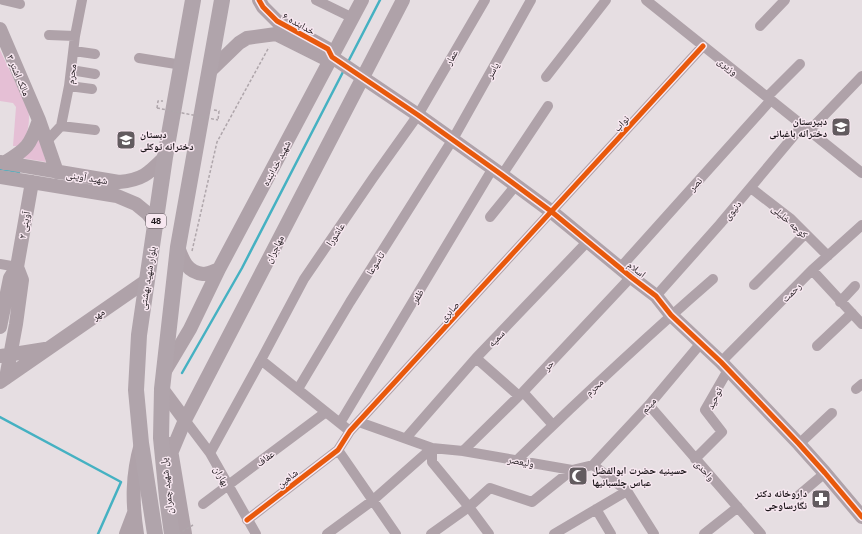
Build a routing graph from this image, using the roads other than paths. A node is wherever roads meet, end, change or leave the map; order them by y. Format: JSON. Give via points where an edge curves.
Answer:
{"nodes":[{"id":1,"x":3,"y":0,"type":"edge"},
{"id":2,"x":82,"y":0,"type":"edge"},
{"id":3,"x":193,"y":0,"type":"edge"},
{"id":4,"x":259,"y":0,"type":"edge"},
{"id":5,"x":316,"y":0,"type":"edge"},
{"id":6,"x":362,"y":0,"type":"edge"},
{"id":7,"x":403,"y":0,"type":"edge"},
{"id":8,"x":485,"y":0,"type":"edge"},
{"id":9,"x":531,"y":0,"type":"edge"},
{"id":10,"x":606,"y":0,"type":"edge"},
{"id":11,"x":646,"y":0,"type":"edge"},
{"id":12,"x":785,"y":0,"type":"edge"},
{"id":13,"x":222,"y":1,"type":"edge"},
{"id":14,"x":20,"y":4,"type":"dead end"},
{"id":15,"x":353,"y":18,"type":"junction"},
{"id":16,"x":760,"y":26,"type":"dead end"},
{"id":17,"x":0,"y":29,"type":"edge"},
{"id":18,"x":49,"y":35,"type":"dead end"},
{"id":19,"x":75,"y":36,"type":"junction"},
{"id":20,"x":704,"y":46,"type":"junction"},
{"id":21,"x":74,"y":51,"type":"junction"},
{"id":22,"x":95,"y":54,"type":"dead end"},
{"id":23,"x":332,"y":57,"type":"junction"},
{"id":24,"x":139,"y":58,"type":"dead end"},
{"id":25,"x":800,"y":64,"type":"dead end"},
{"id":26,"x":182,"y":65,"type":"junction"},
{"id":27,"x":71,"y":70,"type":"junction"},
{"id":28,"x":210,"y":71,"type":"junction"},
{"id":29,"x":95,"y":74,"type":"dead end"},
{"id":30,"x":862,"y":76,"type":"edge"},
{"id":31,"x":363,"y":77,"type":"junction"},
{"id":32,"x":546,"y":77,"type":"dead end"},
{"id":33,"x":69,"y":86,"type":"junction"},
{"id":34,"x":92,"y":88,"type":"dead end"},
{"id":35,"x":769,"y":99,"type":"junction"},
{"id":36,"x":548,"y":106,"type":"dead end"},
{"id":37,"x":418,"y":115,"type":"junction"},
{"id":38,"x":39,"y":120,"type":"junction"},
{"id":39,"x":61,"y":126,"type":"junction"},
{"id":40,"x":95,"y":130,"type":"dead end"},
{"id":41,"x":809,"y":131,"type":"junction"},
{"id":42,"x":453,"y":140,"type":"junction"},
{"id":43,"x":46,"y":142,"type":"junction"},
{"id":44,"x":165,"y":156,"type":"junction"},
{"id":45,"x":2,"y":163,"type":"edge"},
{"id":46,"x":497,"y":171,"type":"junction"},
{"id":47,"x":57,"y":172,"type":"junction"},
{"id":48,"x":862,"y":173,"type":"edge"},
{"id":49,"x":0,"y":176,"type":"edge"},
{"id":50,"x":32,"y":182,"type":"junction"},
{"id":51,"x":119,"y":182,"type":"junction"},
{"id":52,"x":516,"y":185,"type":"junction"},
{"id":53,"x":751,"y":188,"type":"junction"},
{"id":54,"x":116,"y":196,"type":"junction"},
{"id":55,"x":552,"y":212,"type":"junction"},
{"id":56,"x":490,"y":218,"type":"dead end"},
{"id":57,"x":155,"y":223,"type":"junction"},
{"id":58,"x":862,"y":225,"type":"edge"},
{"id":59,"x":805,"y":234,"type":"junction"},
{"id":60,"x":588,"y":241,"type":"junction"},
{"id":61,"x":178,"y":247,"type":"junction"},
{"id":62,"x":828,"y":256,"type":"junction"},
{"id":63,"x":0,"y":264,"type":"edge"},
{"id":64,"x":17,"y":267,"type":"junction"},
{"id":65,"x":620,"y":268,"type":"junction"},
{"id":66,"x":219,"y":269,"type":"junction"},
{"id":67,"x":812,"y":270,"type":"junction"},
{"id":68,"x":631,"y":277,"type":"junction"},
{"id":69,"x":713,"y":279,"type":"dead end"},
{"id":70,"x":146,"y":280,"type":"junction"},
{"id":71,"x":754,"y":285,"type":"dead end"},
{"id":72,"x":855,"y":286,"type":"dead end"},
{"id":73,"x":656,"y":296,"type":"junction"},
{"id":74,"x":840,"y":302,"type":"junction"},
{"id":75,"x":852,"y":313,"type":"junction"},
{"id":76,"x":671,"y":314,"type":"junction"},
{"id":77,"x":16,"y":324,"type":"junction"},
{"id":78,"x":862,"y":324,"type":"edge"},
{"id":79,"x":0,"y":327,"type":"edge"},
{"id":80,"x":701,"y":343,"type":"junction"},
{"id":81,"x":817,"y":346,"type":"dead end"},
{"id":82,"x":49,"y":348,"type":"junction"},
{"id":83,"x":34,"y":350,"type":"junction"},
{"id":84,"x":5,"y":355,"type":"edge"},
{"id":85,"x":476,"y":358,"type":"junction"},
{"id":86,"x":261,"y":360,"type":"junction"},
{"id":87,"x":725,"y":366,"type":"junction"},
{"id":88,"x":163,"y":373,"type":"junction"},
{"id":89,"x":3,"y":380,"type":"edge"},
{"id":90,"x":162,"y":389,"type":"junction"},
{"id":91,"x":298,"y":389,"type":"junction"},
{"id":92,"x":521,"y":394,"type":"junction"},
{"id":93,"x":649,"y":405,"type":"junction"},
{"id":94,"x":326,"y":412,"type":"junction"},
{"id":95,"x":832,"y":413,"type":"dead end"},
{"id":96,"x":185,"y":420,"type":"junction"},
{"id":97,"x":359,"y":422,"type":"junction"},
{"id":98,"x":340,"y":423,"type":"junction"},
{"id":99,"x":553,"y":425,"type":"junction"},
{"id":100,"x":350,"y":431,"type":"junction"},
{"id":101,"x":406,"y":438,"type":"junction"},
{"id":102,"x":141,"y":443,"type":"junction"},
{"id":103,"x":799,"y":444,"type":"junction"},
{"id":104,"x":432,"y":448,"type":"junction"},
{"id":105,"x":338,"y":450,"type":"junction"},
{"id":106,"x":463,"y":450,"type":"junction"},
{"id":107,"x":172,"y":452,"type":"junction"},
{"id":108,"x":210,"y":453,"type":"junction"},
{"id":109,"x":517,"y":460,"type":"junction"},
{"id":110,"x":695,"y":460,"type":"junction"},
{"id":111,"x":593,"y":465,"type":"junction"},
{"id":112,"x":572,"y":470,"type":"junction"},
{"id":113,"x":825,"y":473,"type":"junction"},
{"id":114,"x":228,"y":487,"type":"junction"},
{"id":115,"x":627,"y":491,"type":"junction"},
{"id":116,"x":799,"y":495,"type":"dead end"},
{"id":117,"x":372,"y":501,"type":"junction"},
{"id":118,"x":203,"y":504,"type":"dead end"},
{"id":119,"x":469,"y":507,"type":"junction"},
{"id":120,"x":738,"y":507,"type":"junction"},
{"id":121,"x":596,"y":509,"type":"junction"},
{"id":122,"x":134,"y":513,"type":"junction"},
{"id":123,"x":862,"y":517,"type":"edge"},
{"id":124,"x":247,"y":520,"type":"junction"},
{"id":125,"x":189,"y":529,"type":"edge"},
{"id":126,"x":557,"y":533,"type":"edge"},
{"id":127,"x":126,"y":534,"type":"edge"},
{"id":128,"x":137,"y":534,"type":"edge"},
{"id":129,"x":155,"y":534,"type":"edge"},
{"id":130,"x":172,"y":534,"type":"edge"},
{"id":131,"x":256,"y":534,"type":"edge"},
{"id":132,"x":327,"y":534,"type":"edge"},
{"id":133,"x":396,"y":534,"type":"edge"},
{"id":134,"x":431,"y":534,"type":"edge"},
{"id":135,"x":489,"y":534,"type":"edge"},
{"id":136,"x":611,"y":534,"type":"edge"},
{"id":137,"x":654,"y":534,"type":"edge"},
{"id":138,"x":704,"y":534,"type":"edge"},
{"id":139,"x":761,"y":534,"type":"edge"}],
"edges":[{"from":1,"to":14,"type":"street"},
{"from":2,"to":19,"type":"street","name":"محرم"},
{"from":3,"to":26,"type":"main road","name":"بلوار شهید بهشتی","number":"48"},
{"from":4,"to":23,"type":"street","name":"خدابنده ۶","via":[[276,21],[328,49]]},
{"from":5,"to":15,"type":"street"},
{"from":6,"to":15,"type":"street","name":"شهید خدابنده"},
{"from":7,"to":31,"type":"street","name":"مهاجران"},
{"from":8,"to":37,"type":"street","name":"عمار"},
{"from":9,"to":42,"type":"street","name":"یاسر"},
{"from":10,"to":32,"type":"street"},
{"from":11,"to":20,"type":"street","name":"وزیری"},
{"from":12,"to":16,"type":"street"},
{"from":13,"to":28,"type":"main road"},
{"from":15,"to":23,"type":"street","name":"شهید خدابنده"},
{"from":17,"to":38,"type":"street","name":"مالک اشتر ۳"},
{"from":18,"to":19,"type":"street"},
{"from":19,"to":21,"type":"street","name":"محرم"},
{"from":20,"to":35,"type":"street","name":"وزیری"},
{"from":20,"to":55,"type":"street","name":"نواب"},
{"from":21,"to":22,"type":"street"},
{"from":21,"to":27,"type":"street","name":"محرم"},
{"from":23,"to":28,"type":"street","name":"خدابنده ۶","via":[[324,58],[276,34],[247,38]]},
{"from":23,"to":31,"type":"street","name":"اسلام"},
{"from":23,"to":66,"type":"street","name":"شهید خدابنده"},
{"from":24,"to":26,"type":"street"},
{"from":25,"to":35,"type":"street","name":"نصر"},
{"from":26,"to":44,"type":"main road","name":"بلوار شهید بهشتی","number":"48"},
{"from":27,"to":29,"type":"street"},
{"from":27,"to":33,"type":"street","name":"محرم"},
{"from":28,"to":61,"type":"main road"},
{"from":30,"to":41,"type":"street"},
{"from":31,"to":37,"type":"street","name":"اسلام"},
{"from":31,"to":96,"type":"street","name":"مهاجران"},
{"from":33,"to":34,"type":"street"},
{"from":33,"to":39,"type":"street","name":"محرم"},
{"from":35,"to":41,"type":"street","name":"وزیری"},
{"from":35,"to":65,"type":"street","name":"نصر"},
{"from":36,"to":46,"type":"street","name":"ظفر"},
{"from":37,"to":42,"type":"street","name":"اسلام"},
{"from":37,"to":86,"type":"street","name":"عاشورا","via":[[304,279]]},
{"from":38,"to":43,"type":"street","name":"مالک اشتر ۳"},
{"from":38,"to":45,"type":"street","via":[[28,147]]},
{"from":39,"to":40,"type":"street"},
{"from":39,"to":43,"type":"street"},
{"from":41,"to":48,"type":"street","name":"وزیری"},
{"from":41,"to":53,"type":"street","name":"دنیوی","via":[[797,132]]},
{"from":42,"to":46,"type":"street","name":"اسلام"},
{"from":42,"to":91,"type":"street","name":"تاسوعا"},
{"from":43,"to":47,"type":"street","name":"مالک اشتر ۳"},
{"from":44,"to":51,"type":"street","name":"شهید آوینی","via":[[143,177]]},
{"from":44,"to":57,"type":"main road","name":"بلوار شهید بهشتی","number":"48"},
{"from":45,"to":47,"type":"street","name":"شهید آوینی"},
{"from":46,"to":52,"type":"street","name":"اسلام"},
{"from":46,"to":98,"type":"street","name":"ظفر"},
{"from":47,"to":51,"type":"street","name":"شهید آوینی"},
{"from":49,"to":50,"type":"street","name":"شهید آوینی"},
{"from":50,"to":54,"type":"street","name":"شهید آوینی"},
{"from":50,"to":64,"type":"street","name":"۲ آوینی"},
{"from":51,"to":54,"type":"street"},
{"from":52,"to":55,"type":"street","name":"اسلام"},
{"from":52,"to":56,"type":"street"},
{"from":53,"to":59,"type":"street","name":"کوچه خلیلی","via":[[791,219]]},
{"from":53,"to":73,"type":"street","name":"دنیوی"},
{"from":54,"to":57,"type":"street","name":"شهید آوینی","via":[[136,204]]},
{"from":55,"to":60,"type":"street","name":"اسلام"},
{"from":55,"to":97,"type":"street","name":"صابری"},
{"from":57,"to":70,"type":"main road","name":"بلوار شهید بهشتی","number":"48"},
{"from":58,"to":62,"type":"street","name":"رحمت"},
{"from":59,"to":62,"type":"street","name":"کوچه خلیلی"},
{"from":59,"to":71,"type":"street"},
{"from":60,"to":65,"type":"street","name":"اسلام"},
{"from":60,"to":85,"type":"street","name":"سمیه"},
{"from":61,"to":66,"type":"street","via":[[188,269],[204,274]]},
{"from":61,"to":88,"type":"main road"},
{"from":62,"to":67,"type":"street","name":"رحمت"},
{"from":63,"to":64,"type":"street"},
{"from":64,"to":77,"type":"street","via":[[22,280]]},
{"from":64,"to":79,"type":"street","via":[[10,278]]},
{"from":65,"to":68,"type":"street","name":"اسلام"},
{"from":66,"to":88,"type":"street","name":"شهید خدابنده","via":[[190,329]]},
{"from":67,"to":74,"type":"street"},
{"from":67,"to":87,"type":"street","name":"رحمت"},
{"from":68,"to":73,"type":"street","name":"اسلام"},
{"from":68,"to":92,"type":"street","name":"حر"},
{"from":69,"to":76,"type":"street","name":"محرم"},
{"from":70,"to":82,"type":"street","name":"مهر"},
{"from":70,"to":102,"type":"main road","name":"بلوار شهید بهشتی","number":"48","via":[[136,390]]},
{"from":72,"to":74,"type":"street"},
{"from":73,"to":76,"type":"street","name":"اسلام"},
{"from":74,"to":75,"type":"street"},
{"from":75,"to":78,"type":"street"},
{"from":75,"to":81,"type":"street"},
{"from":76,"to":80,"type":"street","name":"اسلام"},
{"from":76,"to":99,"type":"street","name":"محرم"},
{"from":77,"to":83,"type":"street","via":[[21,342]]},
{"from":77,"to":84,"type":"street"},
{"from":80,"to":87,"type":"street","name":"اسلام"},
{"from":80,"to":93,"type":"street","name":"میثم"},
{"from":82,"to":83,"type":"street","name":"مهر"},
{"from":82,"to":89,"type":"street","name":"مهر"},
{"from":83,"to":84,"type":"street","name":"مهر"},
{"from":84,"to":89,"type":"street"},
{"from":85,"to":92,"type":"street"},
{"from":85,"to":101,"type":"street","name":"سمیه"},
{"from":86,"to":91,"type":"street"},
{"from":86,"to":108,"type":"street","name":"عاشورا"},
{"from":87,"to":103,"type":"street","name":"اسلام"},
{"from":87,"to":110,"type":"street","name":"توحید","via":[[705,410],[722,432]]},
{"from":88,"to":90,"type":"main road"},
{"from":90,"to":96,"type":"street"},
{"from":90,"to":107,"type":"street"},
{"from":90,"to":130,"type":"main road","name":"پل شهید چمران","via":[[161,438]]},
{"from":91,"to":94,"type":"street"},
{"from":92,"to":99,"type":"street"},
{"from":92,"to":106,"type":"street","name":"حر"},
{"from":93,"to":110,"type":"street","name":"واحدی"},
{"from":93,"to":111,"type":"street","name":"میثم"},
{"from":94,"to":98,"type":"street"},
{"from":94,"to":114,"type":"street","name":"عفاف"},
{"from":95,"to":103,"type":"street"},
{"from":96,"to":107,"type":"street","name":"مهاجران"},
{"from":96,"to":108,"type":"street","name":"بهاران"},
{"from":97,"to":100,"type":"street","name":"صابری"},
{"from":97,"to":101,"type":"street","name":"ولیعصر"},
{"from":98,"to":100,"type":"street"},
{"from":99,"to":109,"type":"street","name":"محرم"},
{"from":100,"to":105,"type":"street","name":"صابری"},
{"from":101,"to":104,"type":"street","name":"ولیعصر"},
{"from":102,"to":122,"type":"street","name":"بلوار شهید بهشتی","via":[[135,464]]},
{"from":102,"to":129,"type":"main road","name":"پل شهید چمران","number":"48"},
{"from":103,"to":113,"type":"street","name":"اسلام"},
{"from":104,"to":106,"type":"street","name":"ولیعصر"},
{"from":104,"to":117,"type":"street"},
{"from":104,"to":119,"type":"street","via":[[432,462]]},
{"from":105,"to":117,"type":"street"},
{"from":105,"to":124,"type":"street","name":"شاهین"},
{"from":106,"to":109,"type":"street","name":"ولیعصر"},
{"from":107,"to":125,"type":"street"},
{"from":108,"to":114,"type":"street","name":"بهاران"},
{"from":109,"to":112,"type":"street","name":"ولیعصر"},
{"from":110,"to":120,"type":"street","name":"واحدی"},
{"from":111,"to":112,"type":"street","name":"ولیعصر"},
{"from":111,"to":115,"type":"street"},
{"from":112,"to":119,"type":"street","via":[[532,502],[490,488]]},
{"from":113,"to":116,"type":"street"},
{"from":113,"to":123,"type":"street","name":"اسلام"},
{"from":114,"to":118,"type":"street","name":"عفاف"},
{"from":114,"to":124,"type":"street","name":"بهاران"},
{"from":115,"to":121,"type":"street"},
{"from":115,"to":137,"type":"street"},
{"from":117,"to":132,"type":"street"},
{"from":117,"to":133,"type":"street"},
{"from":119,"to":134,"type":"street"},
{"from":119,"to":135,"type":"street"},
{"from":120,"to":138,"type":"street"},
{"from":120,"to":139,"type":"street","name":"واحدی"},
{"from":121,"to":126,"type":"street"},
{"from":121,"to":136,"type":"street"},
{"from":122,"to":127,"type":"street"},
{"from":122,"to":128,"type":"street","name":"بلوار شهید بهشتی"},
{"from":124,"to":131,"type":"street","name":"بهاران"}]}
